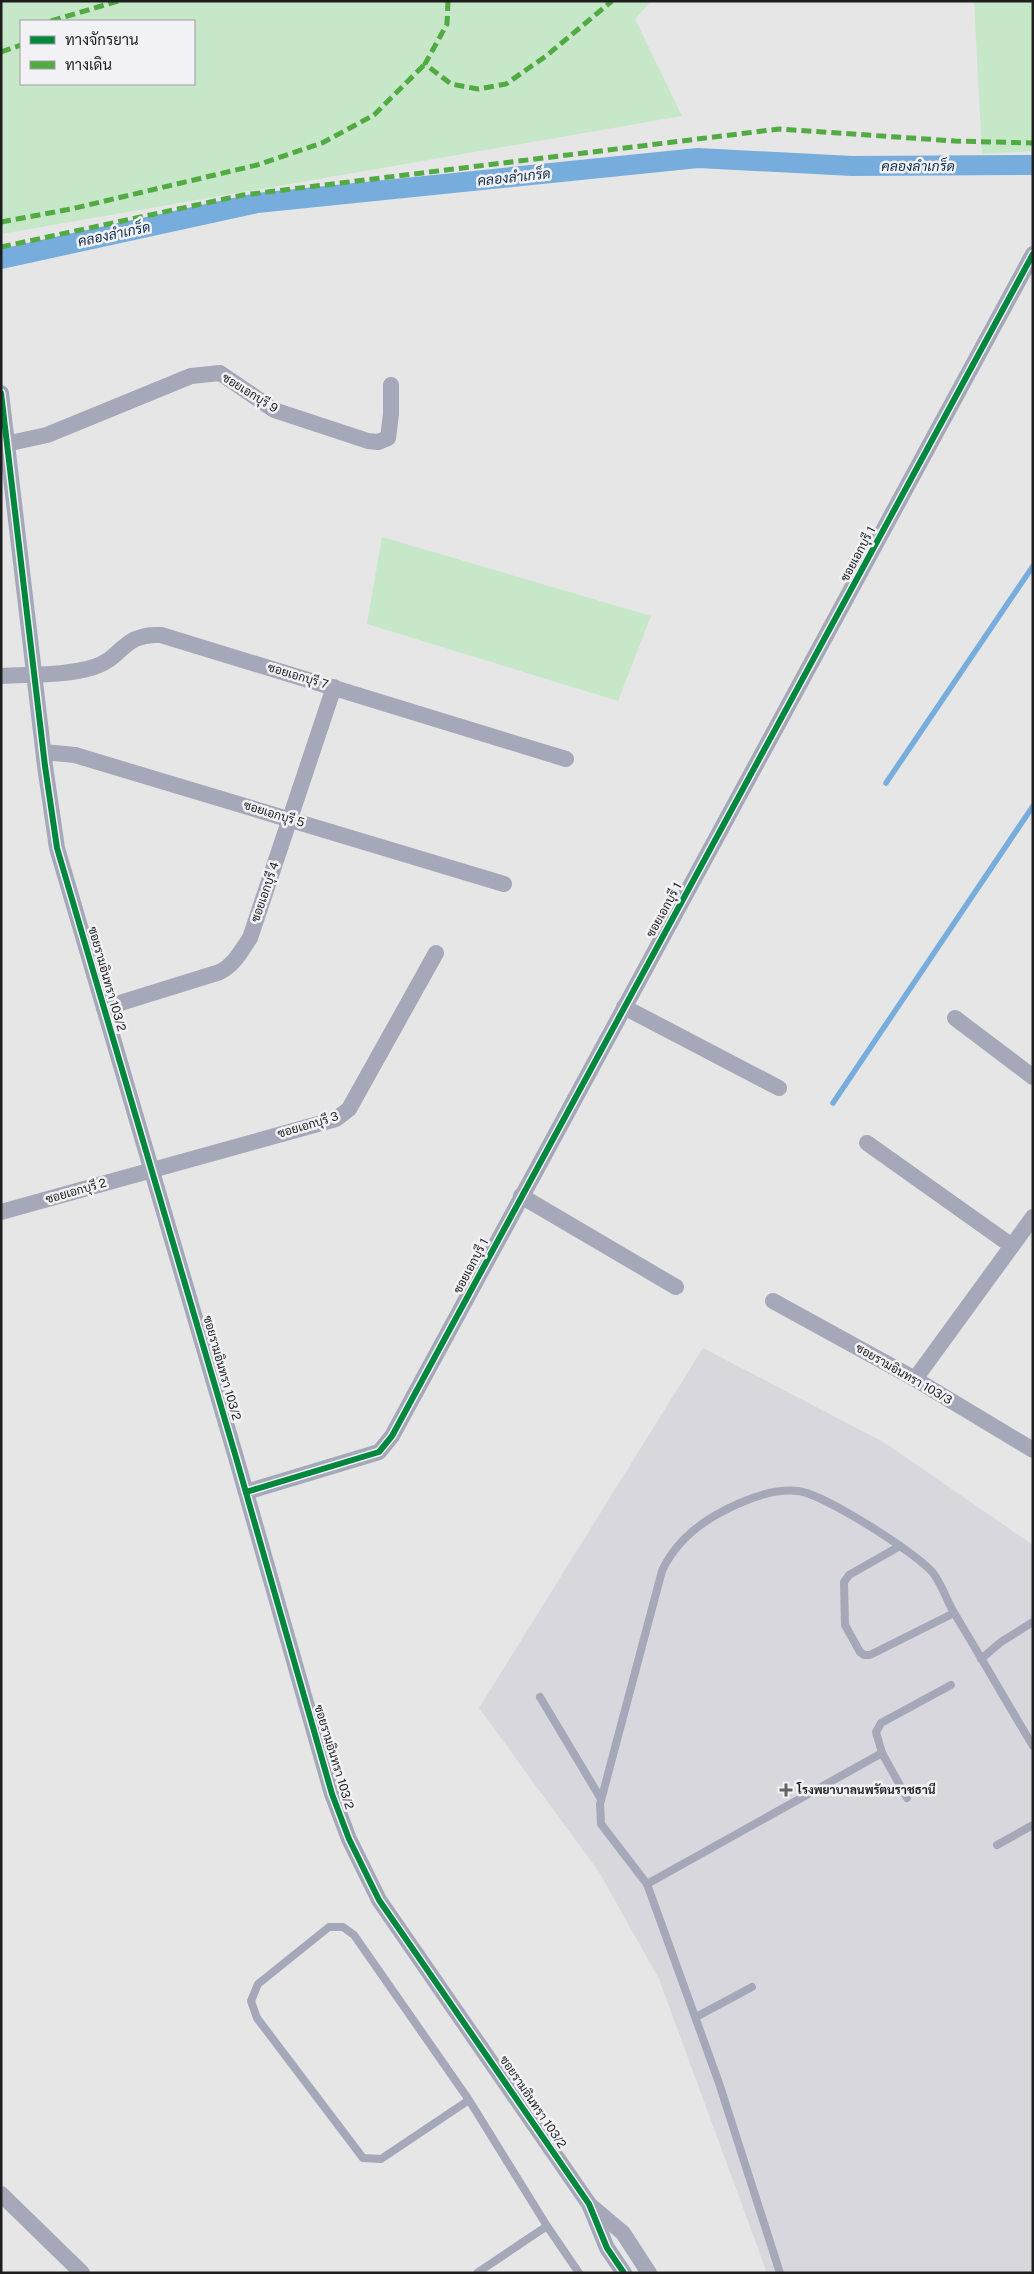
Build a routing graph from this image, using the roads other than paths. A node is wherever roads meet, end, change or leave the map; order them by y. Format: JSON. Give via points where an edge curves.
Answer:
{"nodes":[{"id":1,"x":1033,"y":254,"type":"edge"},
{"id":2,"x":391,"y":386,"type":"dead end"},
{"id":3,"x":1,"y":393,"type":"edge"},
{"id":4,"x":4,"y":444,"type":"edge"},
{"id":5,"x":34,"y":673,"type":"junction"},
{"id":6,"x":1,"y":676,"type":"edge"},
{"id":7,"x":334,"y":687,"type":"junction"},
{"id":8,"x":44,"y":752,"type":"junction"},
{"id":9,"x":566,"y":759,"type":"dead end"},
{"id":10,"x":290,"y":819,"type":"junction"},
{"id":11,"x":504,"y":884,"type":"dead end"},
{"id":12,"x":436,"y":953,"type":"dead end"},
{"id":13,"x":624,"y":1007,"type":"junction"},
{"id":14,"x":104,"y":1008,"type":"junction"},
{"id":15,"x":955,"y":1018,"type":"dead end"},
{"id":16,"x":1033,"y":1077,"type":"edge"},
{"id":17,"x":779,"y":1088,"type":"dead end"},
{"id":18,"x":867,"y":1143,"type":"dead end"},
{"id":19,"x":152,"y":1170,"type":"junction"},
{"id":20,"x":521,"y":1196,"type":"junction"},
{"id":21,"x":1,"y":1212,"type":"edge"},
{"id":22,"x":1033,"y":1217,"type":"edge"},
{"id":23,"x":1012,"y":1246,"type":"junction"},
{"id":24,"x":676,"y":1287,"type":"dead end"},
{"id":25,"x":773,"y":1302,"type":"dead end"},
{"id":26,"x":915,"y":1379,"type":"junction"},
{"id":27,"x":1033,"y":1450,"type":"edge"},
{"id":28,"x":246,"y":1492,"type":"junction"},
{"id":29,"x":900,"y":1546,"type":"junction"},
{"id":30,"x":954,"y":1613,"type":"junction"},
{"id":31,"x":1033,"y":1622,"type":"edge"},
{"id":32,"x":981,"y":1659,"type":"junction"},
{"id":33,"x":951,"y":1685,"type":"dead end"},
{"id":34,"x":540,"y":1697,"type":"dead end"},
{"id":35,"x":1033,"y":1746,"type":"edge"},
{"id":36,"x":882,"y":1753,"type":"junction"},
{"id":37,"x":907,"y":1798,"type":"dead end"},
{"id":38,"x":601,"y":1799,"type":"junction"},
{"id":39,"x":1033,"y":1825,"type":"edge"},
{"id":40,"x":997,"y":1845,"type":"dead end"},
{"id":41,"x":648,"y":1884,"type":"junction"},
{"id":42,"x":752,"y":1987,"type":"dead end"},
{"id":43,"x":696,"y":2018,"type":"junction"},
{"id":44,"x":469,"y":2100,"type":"junction"},
{"id":45,"x":1,"y":2194,"type":"edge"},
{"id":46,"x":589,"y":2204,"type":"junction"},
{"id":47,"x":546,"y":2226,"type":"junction"},
{"id":48,"x":82,"y":2273,"type":"edge"},
{"id":49,"x":477,"y":2273,"type":"edge"},
{"id":50,"x":579,"y":2273,"type":"edge"},
{"id":51,"x":624,"y":2273,"type":"edge"},
{"id":52,"x":650,"y":2273,"type":"edge"},
{"id":53,"x":780,"y":2273,"type":"edge"}],
"edges":[{"from":1,"to":13,"type":"street","name":"ซอยเอกบุรี 1"},
{"from":2,"to":4,"type":"street","name":"ซอยเอกบุรี 9","via":[[388,438],[378,442],[368,442],[274,410],[220,373],[191,376],[47,435]]},
{"from":3,"to":4,"type":"street","name":"ซอยรามอินทรา 103/2"},
{"from":4,"to":5,"type":"street","name":"ซอยรามอินทรา 103/2"},
{"from":5,"to":6,"type":"street","name":"ซอยเอกบุรี 7"},
{"from":5,"to":7,"type":"street","name":"ซอยเอกบุรี 7","via":[[81,671],[96,667],[128,642],[150,634]]},
{"from":5,"to":8,"type":"street","name":"ซอยรามอินทรา 103/2"},
{"from":7,"to":9,"type":"street","name":"ซอยเอกบุรี 7"},
{"from":7,"to":10,"type":"street","name":"ซอยเอกบุรี 4"},
{"from":8,"to":10,"type":"street","name":"ซอยเอกบุรี 5","via":[[75,755]]},
{"from":8,"to":14,"type":"street","name":"ซอยรามอินทรา 103/2","via":[[57,848]]},
{"from":10,"to":11,"type":"street","name":"ซอยเอกบุรี 5"},
{"from":10,"to":14,"type":"street","name":"ซอยเอกบุรี 4","via":[[250,938],[229,968]]},
{"from":12,"to":19,"type":"street","name":"ซอยเอกบุรี 3","via":[[343,1115]]},
{"from":13,"to":17,"type":"street"},
{"from":13,"to":20,"type":"street","name":"ซอยเอกบุรี 1"},
{"from":14,"to":19,"type":"street","name":"ซอยรามอินทรา 103/2"},
{"from":15,"to":16,"type":"street"},
{"from":18,"to":23,"type":"street"},
{"from":19,"to":21,"type":"street","name":"ซอยเอกบุรี 2"},
{"from":19,"to":28,"type":"street","name":"ซอยรามอินทรา 103/2"},
{"from":20,"to":24,"type":"street"},
{"from":20,"to":28,"type":"street","name":"ซอยเอกบุรี 1","via":[[385,1447],[379,1452]]},
{"from":22,"to":23,"type":"street"},
{"from":23,"to":26,"type":"street"},
{"from":25,"to":26,"type":"street","name":"ซอยรามอินทรา 103/3"},
{"from":26,"to":27,"type":"street","name":"ซอยรามอินทรา 103/3"},
{"from":28,"to":46,"type":"street","name":"ซอยรามอินทรา 103/2","via":[[332,1794],[364,1872],[379,1900]]},
{"from":29,"to":30,"type":"lane","via":[[933,1573]]},
{"from":29,"to":30,"type":"lane","via":[[848,1575],[844,1582],[845,1625],[860,1652],[870,1655]]},
{"from":29,"to":38,"type":"lane","via":[[838,1509],[800,1491],[781,1491],[745,1501],[694,1530],[679,1543],[662,1571]]},
{"from":30,"to":32,"type":"lane"},
{"from":31,"to":32,"type":"lane"},
{"from":32,"to":35,"type":"lane"},
{"from":33,"to":36,"type":"lane","via":[[881,1723],[876,1732]]},
{"from":34,"to":38,"type":"lane"},
{"from":36,"to":37,"type":"lane"},
{"from":36,"to":41,"type":"lane"},
{"from":38,"to":41,"type":"lane","via":[[601,1824]]},
{"from":39,"to":40,"type":"lane"},
{"from":41,"to":43,"type":"lane"},
{"from":42,"to":43,"type":"lane"},
{"from":43,"to":53,"type":"lane"},
{"from":44,"to":44,"type":"lane","via":[[381,2159],[363,2158],[257,2018],[251,2001],[258,1984],[329,1927],[343,1927],[354,1935]]},
{"from":44,"to":47,"type":"lane"},
{"from":45,"to":48,"type":"street"},
{"from":46,"to":51,"type":"street","name":"ซอยรามอินทรา 103/2","via":[[607,2248]]},
{"from":46,"to":52,"type":"street","name":"ซอยรามอินทรา 103/2","via":[[623,2233]]},
{"from":47,"to":49,"type":"lane"},
{"from":47,"to":50,"type":"lane"}]}
